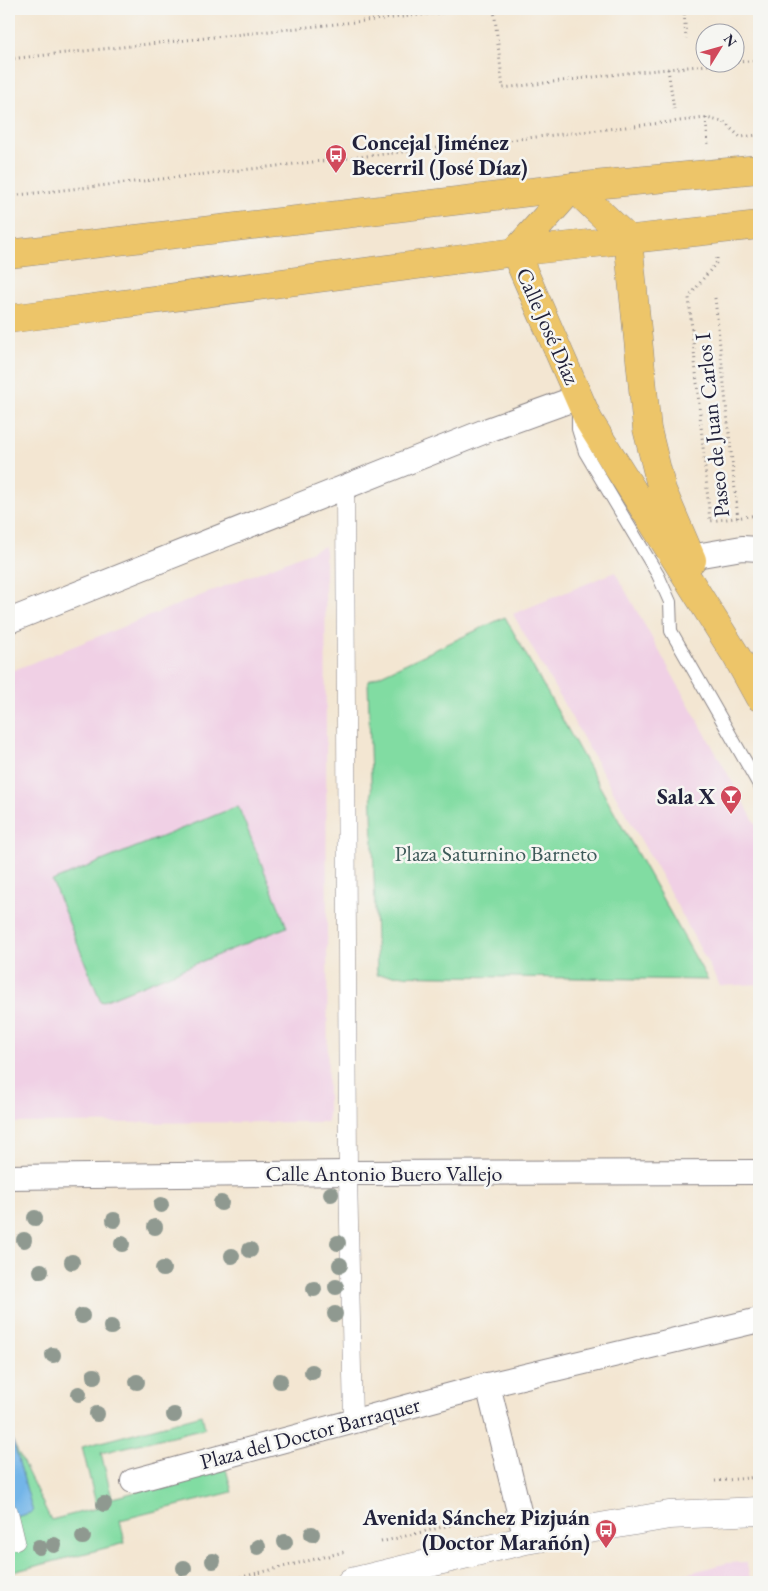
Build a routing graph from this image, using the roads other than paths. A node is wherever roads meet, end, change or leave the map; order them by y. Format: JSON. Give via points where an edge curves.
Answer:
{"nodes":[{"id":1,"x":759,"y":169,"type":"edge"},
{"id":2,"x":573,"y":187,"type":"junction"},
{"id":3,"x":759,"y":225,"type":"edge"},
{"id":4,"x":628,"y":239,"type":"junction"},
{"id":5,"x":515,"y":252,"type":"junction"},
{"id":6,"x":9,"y":254,"type":"edge"},
{"id":7,"x":9,"y":320,"type":"edge"},
{"id":8,"x":578,"y":397,"type":"junction"},
{"id":9,"x":345,"y":488,"type":"junction"},
{"id":10,"x":750,"y":548,"type":"edge"},
{"id":11,"x":690,"y":557,"type":"junction"},
{"id":12,"x":9,"y":621,"type":"edge"},
{"id":13,"x":737,"y":657,"type":"junction"},
{"id":14,"x":759,"y":697,"type":"edge"},
{"id":15,"x":759,"y":785,"type":"edge"},
{"id":16,"x":759,"y":1172,"type":"edge"},
{"id":17,"x":348,"y":1173,"type":"junction"},
{"id":18,"x":9,"y":1177,"type":"edge"},
{"id":19,"x":759,"y":1320,"type":"edge"},
{"id":20,"x":488,"y":1385,"type":"junction"},
{"id":21,"x":352,"y":1421,"type":"junction"},
{"id":22,"x":133,"y":1481,"type":"dead end"},
{"id":23,"x":759,"y":1511,"type":"edge"},
{"id":24,"x":9,"y":1512,"type":"edge"},
{"id":25,"x":526,"y":1540,"type":"junction"},
{"id":26,"x":16,"y":1541,"type":"dead end"},
{"id":27,"x":352,"y":1582,"type":"edge"}],
"edges":[{"from":1,"to":2,"type":"main road"},
{"from":2,"to":4,"type":"main road"},
{"from":2,"to":5,"type":"main road","name":"Calle José Díaz"},
{"from":2,"to":6,"type":"main road"},
{"from":3,"to":4,"type":"main road"},
{"from":4,"to":5,"type":"main road"},
{"from":4,"to":11,"type":"main road","name":"Calle José Díaz","via":[[647,429],[662,490]]},
{"from":5,"to":7,"type":"main road"},
{"from":5,"to":8,"type":"main road","name":"Calle José Díaz"},
{"from":8,"to":9,"type":"street"},
{"from":8,"to":13,"type":"main road","name":"Calle José Díaz","via":[[589,421]]},
{"from":8,"to":15,"type":"lane","via":[[578,429],[585,452],[658,575],[670,602],[671,631]]},
{"from":9,"to":12,"type":"street"},
{"from":9,"to":17,"type":"street"},
{"from":10,"to":11,"type":"street"},
{"from":11,"to":13,"type":"main road","name":"Calle José Díaz"},
{"from":13,"to":14,"type":"main road","name":"Calle José Díaz"},
{"from":16,"to":17,"type":"street","name":"Calle Antonio Buero Vallejo"},
{"from":17,"to":18,"type":"street","name":"Calle Antonio Buero Vallejo"},
{"from":17,"to":21,"type":"street"},
{"from":19,"to":20,"type":"street","name":"Plaza del Doctor Barraquer"},
{"from":20,"to":21,"type":"street","name":"Plaza del Doctor Barraquer"},
{"from":20,"to":25,"type":"street"},
{"from":21,"to":22,"type":"street","name":"Plaza del Doctor Barraquer"},
{"from":23,"to":25,"type":"street","via":[[669,1515]]},
{"from":24,"to":26,"type":"street"},
{"from":25,"to":27,"type":"street"}]}
